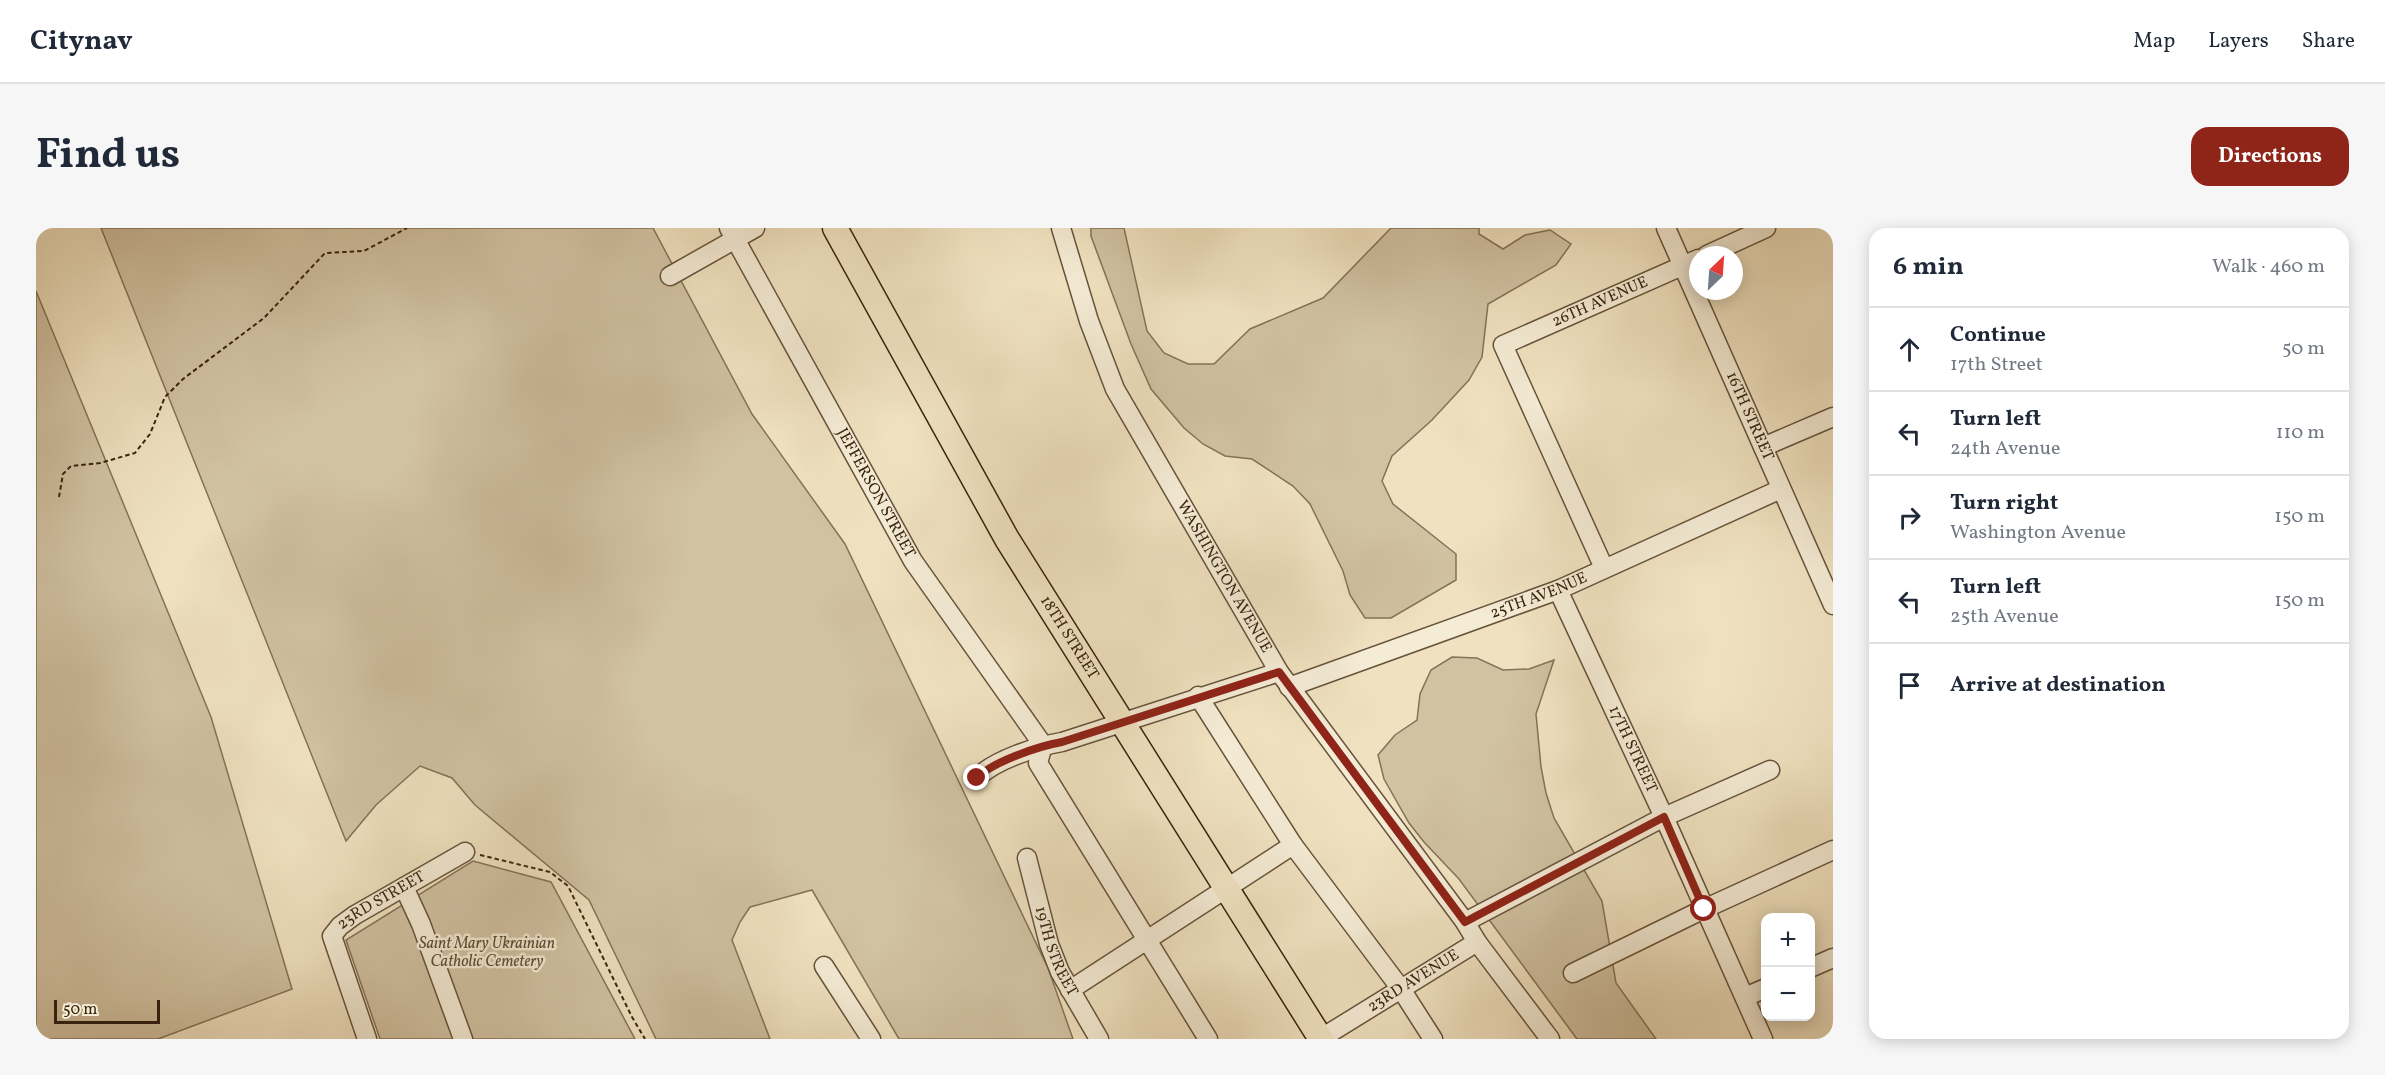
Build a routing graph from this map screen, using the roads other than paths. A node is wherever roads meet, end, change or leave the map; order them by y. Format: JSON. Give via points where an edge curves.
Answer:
{"nodes":[{"id":1,"x":755,"y":228,"type":"edge"},
{"id":2,"x":835,"y":228,"type":"edge"},
{"id":3,"x":1061,"y":228,"type":"edge"},
{"id":4,"x":1666,"y":228,"type":"edge"},
{"id":5,"x":1766,"y":228,"type":"edge"},
{"id":6,"x":732,"y":233,"type":"edge"},
{"id":7,"x":1727,"y":246,"type":"edge"},
{"id":8,"x":1689,"y":259,"type":"edge"},
{"id":9,"x":1689,"y":263,"type":"edge"},
{"id":10,"x":670,"y":276,"type":"dead end"},
{"id":11,"x":1706,"y":300,"type":"edge"},
{"id":12,"x":1833,"y":417,"type":"edge"},
{"id":13,"x":1763,"y":447,"type":"junction"},
{"id":14,"x":1781,"y":489,"type":"junction"},
{"id":15,"x":1604,"y":568,"type":"junction"},
{"id":16,"x":1558,"y":590,"type":"junction"},
{"id":17,"x":1833,"y":605,"type":"edge"},
{"id":18,"x":1279,"y":672,"type":"junction"},
{"id":19,"x":1289,"y":687,"type":"junction"},
{"id":20,"x":1198,"y":696,"type":"junction"},
{"id":21,"x":1123,"y":723,"type":"junction"},
{"id":22,"x":1043,"y":745,"type":"junction"},
{"id":23,"x":1770,"y":770,"type":"dead end"},
{"id":24,"x":977,"y":778,"type":"dead end"},
{"id":25,"x":1664,"y":817,"type":"junction"},
{"id":26,"x":1293,"y":845,"type":"junction"},
{"id":27,"x":1833,"y":850,"type":"edge"},
{"id":28,"x":465,"y":852,"type":"road end"},
{"id":29,"x":1027,"y":858,"type":"dead end"},
{"id":30,"x":404,"y":887,"type":"junction"},
{"id":31,"x":1226,"y":887,"type":"junction"},
{"id":32,"x":1704,"y":909,"type":"junction"},
{"id":33,"x":1465,"y":922,"type":"junction"},
{"id":34,"x":1147,"y":941,"type":"junction"},
{"id":35,"x":1477,"y":942,"type":"junction"},
{"id":36,"x":1833,"y":958,"type":"edge"},
{"id":37,"x":825,"y":966,"type":"dead end"},
{"id":38,"x":1812,"y":967,"type":"edge"},
{"id":39,"x":1573,"y":973,"type":"dead end"},
{"id":40,"x":1401,"y":989,"type":"junction"},
{"id":41,"x":1070,"y":990,"type":"junction"},
{"id":42,"x":1761,"y":990,"type":"edge"},
{"id":43,"x":1745,"y":998,"type":"junction"},
{"id":44,"x":367,"y":1039,"type":"edge"},
{"id":45,"x":463,"y":1039,"type":"edge"},
{"id":46,"x":871,"y":1039,"type":"edge"},
{"id":47,"x":1098,"y":1039,"type":"edge"},
{"id":48,"x":1208,"y":1039,"type":"edge"},
{"id":49,"x":1321,"y":1039,"type":"edge"},
{"id":50,"x":1433,"y":1039,"type":"edge"},
{"id":51,"x":1550,"y":1039,"type":"edge"},
{"id":52,"x":1763,"y":1039,"type":"edge"}],
"edges":[{"from":1,"to":6,"type":"street"},
{"from":2,"to":21,"type":"main road","name":"18TH STREET","via":[[1007,538]]},
{"from":3,"to":18,"type":"street","name":"WASHINGTON AVENUE","via":[[1089,321],[1115,389]]},
{"from":4,"to":8,"type":"street","name":"16TH STREET"},
{"from":5,"to":7,"type":"street"},
{"from":6,"to":10,"type":"street"},
{"from":6,"to":22,"type":"street","name":"JEFFERSON STREET","via":[[914,561]]},
{"from":9,"to":15,"type":"street","name":"26TH AVENUE","via":[[1503,345]]},
{"from":11,"to":13,"type":"street","name":"16TH STREET"},
{"from":12,"to":13,"type":"street"},
{"from":13,"to":14,"type":"street","name":"16TH STREET"},
{"from":14,"to":15,"type":"street","name":"25TH AVENUE"},
{"from":14,"to":17,"type":"street","name":"16TH STREET"},
{"from":15,"to":16,"type":"street","name":"25TH AVENUE"},
{"from":16,"to":19,"type":"street","name":"25TH AVENUE"},
{"from":16,"to":25,"type":"street","name":"17TH STREET"},
{"from":18,"to":19,"type":"street","name":"WASHINGTON AVENUE"},
{"from":18,"to":20,"type":"street"},
{"from":19,"to":33,"type":"street","name":"WASHINGTON AVENUE"},
{"from":20,"to":21,"type":"street"},
{"from":20,"to":26,"type":"street"},
{"from":21,"to":22,"type":"street"},
{"from":21,"to":31,"type":"main road","name":"18TH STREET"},
{"from":22,"to":24,"type":"street","via":[[985,770]]},
{"from":22,"to":34,"type":"street","via":[[1038,763]]},
{"from":23,"to":25,"type":"street"},
{"from":25,"to":32,"type":"street","name":"17TH STREET"},
{"from":25,"to":33,"type":"street"},
{"from":26,"to":31,"type":"street"},
{"from":26,"to":40,"type":"street"},
{"from":27,"to":32,"type":"street"},
{"from":28,"to":30,"type":"street","name":"23RD STREET"},
{"from":29,"to":41,"type":"street","name":"19TH STREET","via":[[1049,944]]},
{"from":30,"to":44,"type":"street","name":"23RD STREET","via":[[355,915],[332,936]]},
{"from":30,"to":45,"type":"street"},
{"from":31,"to":34,"type":"street"},
{"from":31,"to":49,"type":"main road","name":"18TH STREET"},
{"from":32,"to":39,"type":"street"},
{"from":32,"to":43,"type":"street","name":"17TH STREET"},
{"from":33,"to":35,"type":"street","name":"WASHINGTON AVENUE"},
{"from":34,"to":41,"type":"street"},
{"from":34,"to":48,"type":"street"},
{"from":35,"to":40,"type":"street","name":"23RD AVENUE"},
{"from":35,"to":51,"type":"street","name":"WASHINGTON AVENUE"},
{"from":36,"to":38,"type":"street"},
{"from":37,"to":46,"type":"street"},
{"from":40,"to":49,"type":"street","name":"23RD AVENUE"},
{"from":40,"to":50,"type":"street"},
{"from":41,"to":47,"type":"street","name":"19TH STREET"},
{"from":42,"to":43,"type":"street"},
{"from":43,"to":52,"type":"street","name":"17TH STREET"}]}
